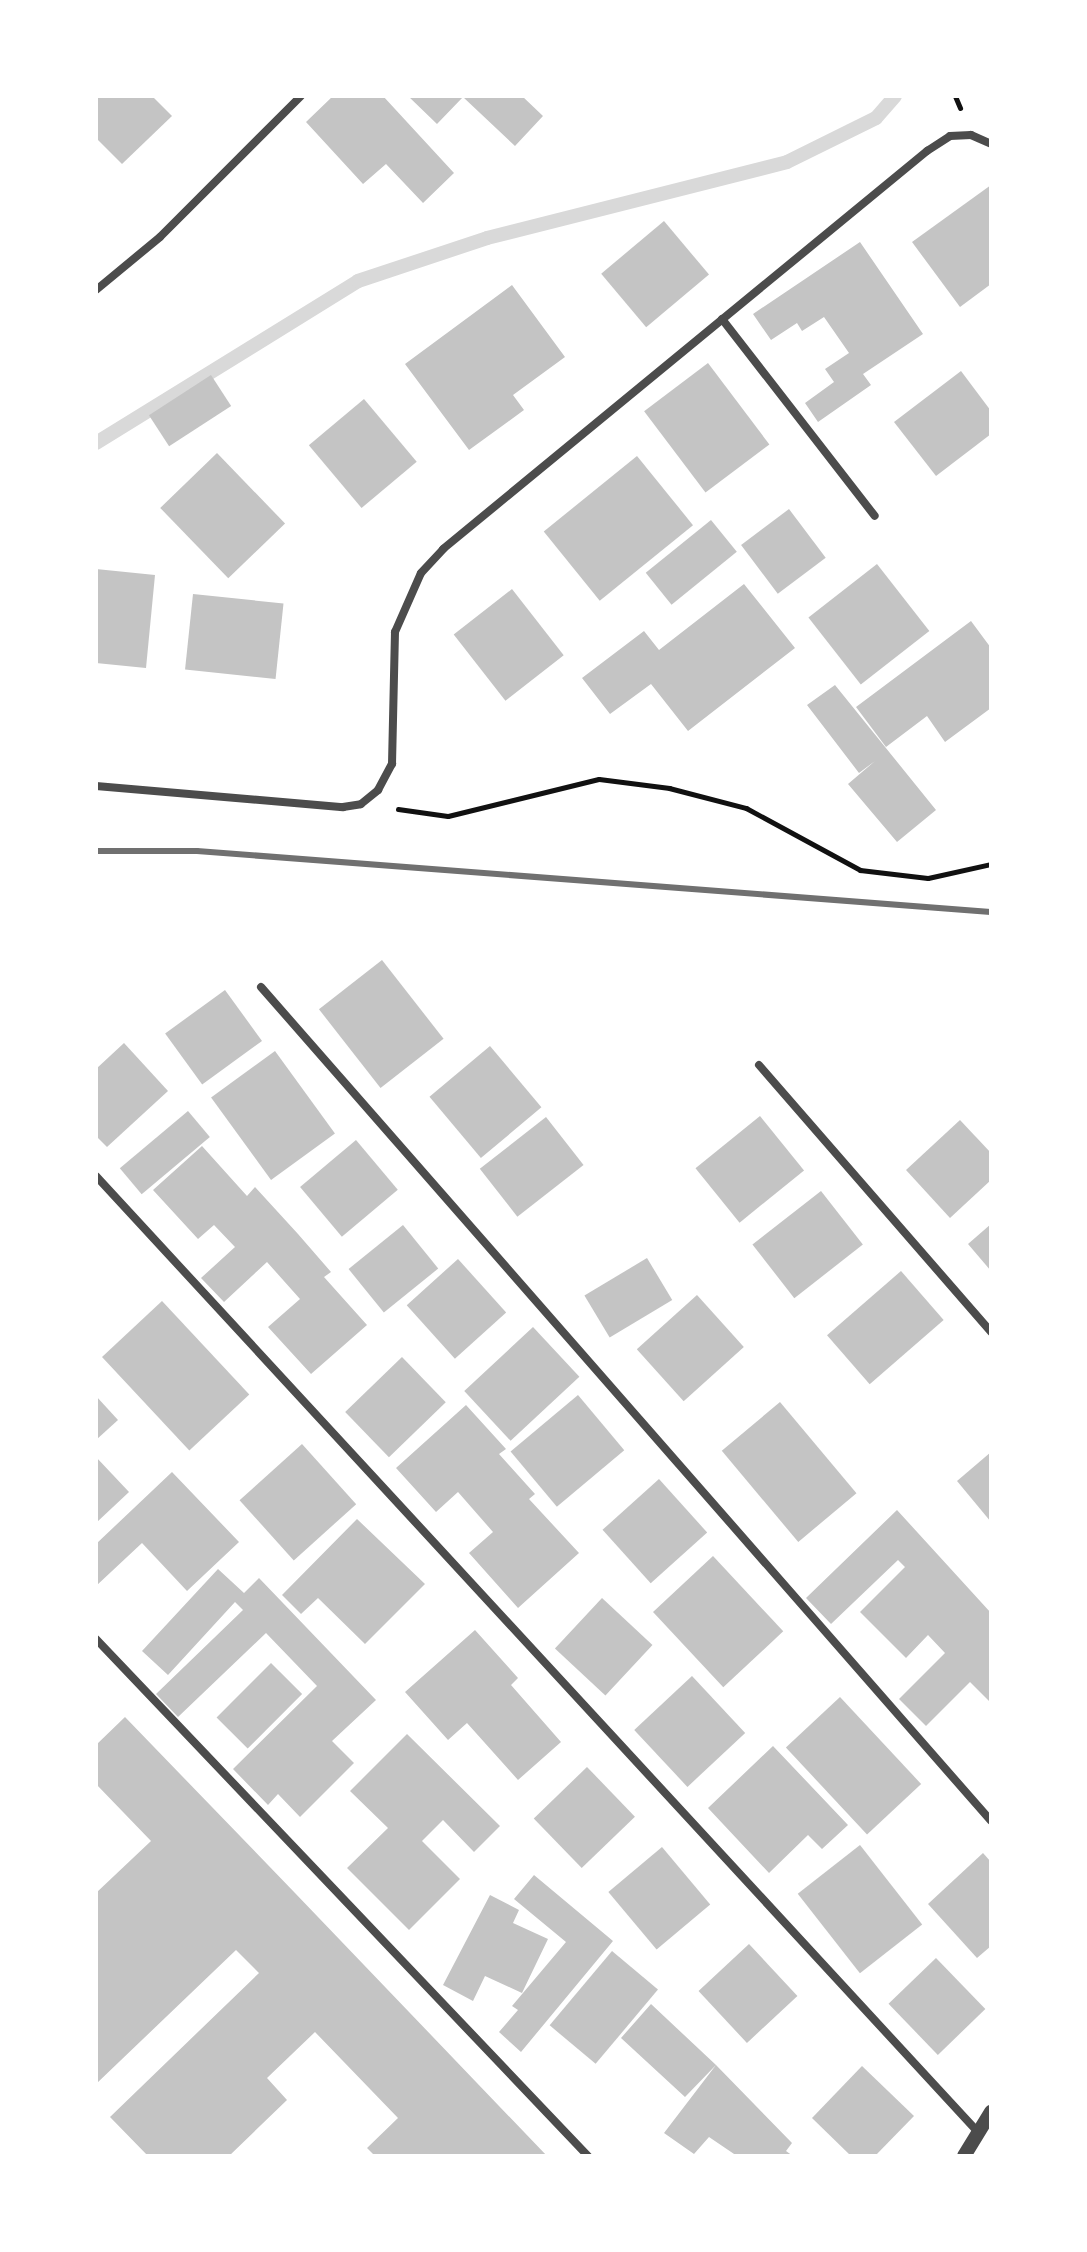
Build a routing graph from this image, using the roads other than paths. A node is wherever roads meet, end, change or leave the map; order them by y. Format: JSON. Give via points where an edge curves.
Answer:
{"nodes":[{"id":1,"x":301,"y":96,"type":"edge"},
{"id":2,"x":991,"y":144,"type":"edge"},
{"id":3,"x":96,"y":290,"type":"edge"},
{"id":4,"x":722,"y":319,"type":"junction"},
{"id":5,"x":875,"y":516,"type":"dead end"},
{"id":6,"x":96,"y":786,"type":"edge"},
{"id":7,"x":261,"y":987,"type":"dead end"},
{"id":8,"x":759,"y":1065,"type":"dead end"},
{"id":9,"x":96,"y":1176,"type":"edge"},
{"id":10,"x":991,"y":1332,"type":"edge"},
{"id":11,"x":96,"y":1639,"type":"edge"},
{"id":12,"x":991,"y":1821,"type":"edge"},
{"id":13,"x":991,"y":2112,"type":"edge"},
{"id":14,"x":978,"y":2132,"type":"junction"},
{"id":15,"x":588,"y":2156,"type":"edge"},
{"id":16,"x":964,"y":2156,"type":"edge"}],
"edges":[{"from":1,"to":3,"type":"street","via":[[160,237]]},
{"from":2,"to":4,"type":"street","via":[[971,135],[950,136]]},
{"from":4,"to":5,"type":"street"},
{"from":4,"to":6,"type":"street","via":[[443,549],[421,573],[395,632],[392,764],[378,790],[361,804],[343,807]]},
{"from":7,"to":12,"type":"street"},
{"from":8,"to":10,"type":"street"},
{"from":9,"to":14,"type":"street"},
{"from":11,"to":15,"type":"street"},
{"from":13,"to":14,"type":"street"},
{"from":14,"to":16,"type":"street"}]}
